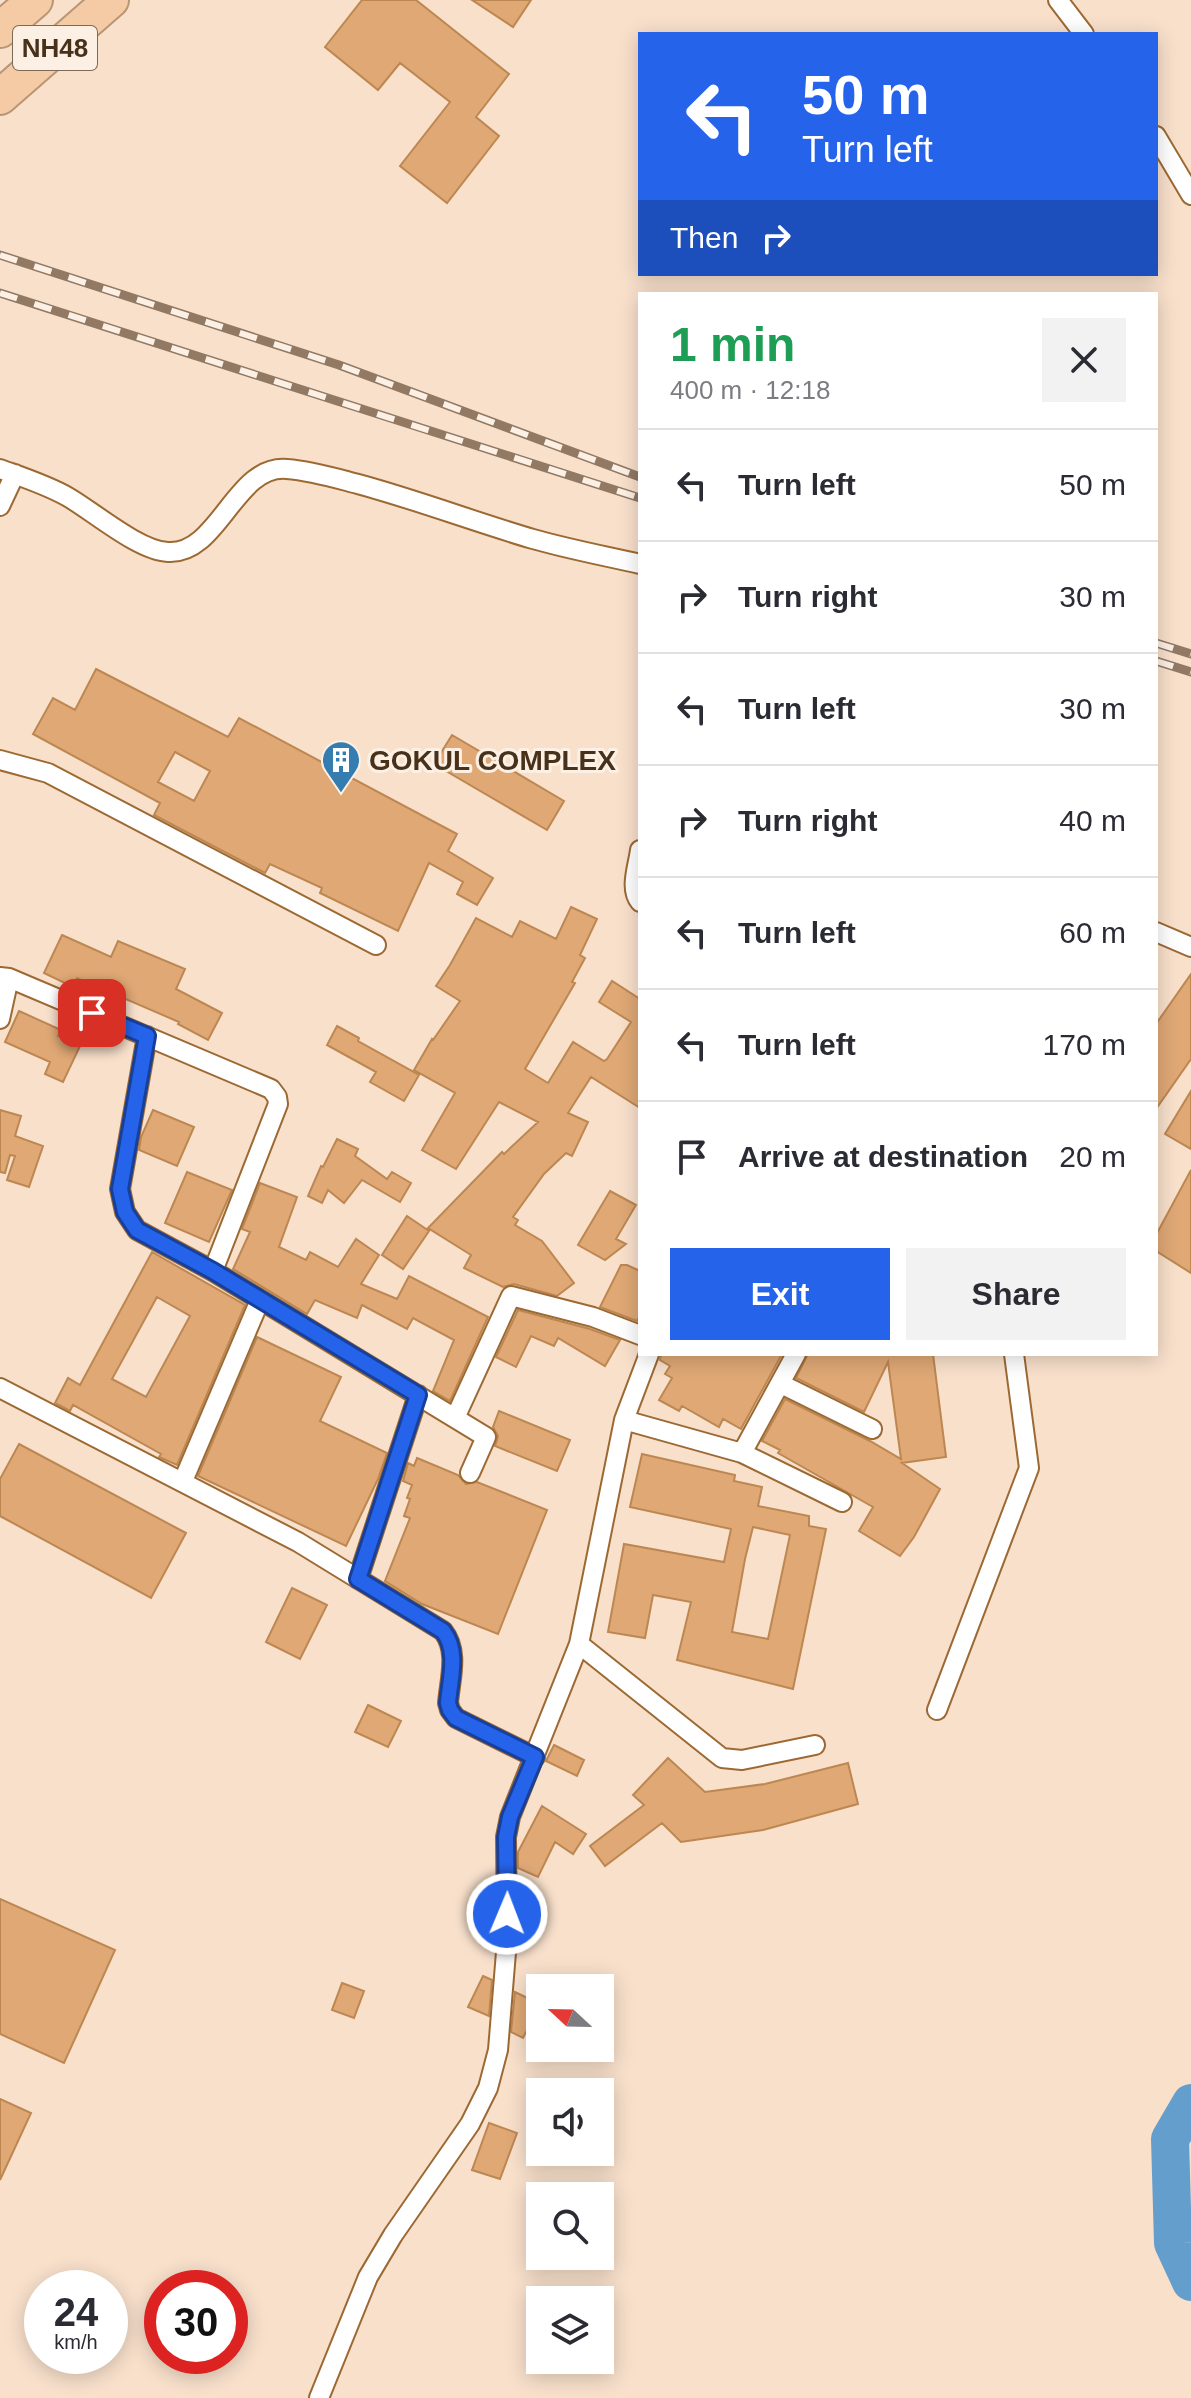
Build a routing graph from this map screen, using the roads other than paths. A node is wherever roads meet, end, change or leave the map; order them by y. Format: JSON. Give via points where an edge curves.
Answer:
{"nodes":[{"id":1,"x":35,"y":0,"type":"edge"},
{"id":2,"x":111,"y":0,"type":"edge"},
{"id":3,"x":1058,"y":0,"type":"edge"},
{"id":4,"x":0,"y":30,"type":"edge"},
{"id":5,"x":1082,"y":32,"type":"edge"},
{"id":6,"x":0,"y":97,"type":"edge"},
{"id":7,"x":1158,"y":139,"type":"edge"},
{"id":8,"x":1191,"y":195,"type":"edge"},
{"id":9,"x":7,"y":472,"type":"edge"},
{"id":10,"x":0,"y":506,"type":"edge"},
{"id":11,"x":638,"y":564,"type":"edge"},
{"id":12,"x":0,"y":760,"type":"edge"},
{"id":13,"x":638,"y":863,"type":"edge"},
{"id":14,"x":638,"y":900,"type":"edge"},
{"id":15,"x":1158,"y":933,"type":"edge"},
{"id":16,"x":376,"y":945,"type":"dead end"},
{"id":17,"x":1191,"y":947,"type":"edge"},
{"id":18,"x":5,"y":978,"type":"edge"},
{"id":19,"x":0,"y":1019,"type":"edge"},
{"id":20,"x":147,"y":1036,"type":"junction"},
{"id":21,"x":213,"y":1271,"type":"junction"},
{"id":22,"x":260,"y":1300,"type":"junction"},
{"id":23,"x":638,"y":1334,"type":"edge"},
{"id":24,"x":648,"y":1356,"type":"edge"},
{"id":25,"x":795,"y":1356,"type":"edge"},
{"id":26,"x":1014,"y":1356,"type":"edge"},
{"id":27,"x":781,"y":1384,"type":"junction"},
{"id":28,"x":0,"y":1388,"type":"edge"},
{"id":29,"x":418,"y":1395,"type":"junction"},
{"id":30,"x":455,"y":1418,"type":"junction"},
{"id":31,"x":624,"y":1420,"type":"junction"},
{"id":32,"x":872,"y":1429,"type":"dead end"},
{"id":33,"x":742,"y":1453,"type":"junction"},
{"id":34,"x":470,"y":1473,"type":"dead end"},
{"id":35,"x":183,"y":1481,"type":"junction"},
{"id":36,"x":842,"y":1502,"type":"dead end"},
{"id":37,"x":358,"y":1579,"type":"junction"},
{"id":38,"x":579,"y":1644,"type":"junction"},
{"id":39,"x":937,"y":1710,"type":"dead end"},
{"id":40,"x":815,"y":1745,"type":"dead end"},
{"id":41,"x":535,"y":1757,"type":"junction"},
{"id":42,"x":319,"y":2398,"type":"edge"}],
"edges":[{"from":1,"to":4,"type":"highway","number":"NH48"},
{"from":2,"to":6,"type":"highway","number":"NH48"},
{"from":3,"to":5,"type":"street"},
{"from":7,"to":8,"type":"street"},
{"from":9,"to":10,"type":"street"},
{"from":9,"to":11,"type":"street","via":[[65,495],[153,551],[173,553],[194,545],[245,486],[260,474],[282,468],[325,475],[535,540]]},
{"from":12,"to":16,"type":"street","via":[[48,773]]},
{"from":13,"to":14,"type":"street"},
{"from":15,"to":17,"type":"street"},
{"from":18,"to":19,"type":"street"},
{"from":18,"to":20,"type":"street"},
{"from":20,"to":21,"type":"street","via":[[120,1189],[125,1212],[137,1230]]},
{"from":20,"to":21,"type":"street","via":[[271,1089],[277,1097]]},
{"from":21,"to":22,"type":"street"},
{"from":22,"to":29,"type":"street"},
{"from":22,"to":35,"type":"street"},
{"from":23,"to":30,"type":"street","via":[[511,1296]]},
{"from":24,"to":31,"type":"street"},
{"from":25,"to":27,"type":"street"},
{"from":26,"to":39,"type":"street","via":[[1029,1468]]},
{"from":27,"to":32,"type":"street"},
{"from":27,"to":33,"type":"street"},
{"from":28,"to":35,"type":"street"},
{"from":29,"to":30,"type":"street"},
{"from":29,"to":37,"type":"street"},
{"from":30,"to":34,"type":"street","via":[[486,1437]]},
{"from":31,"to":33,"type":"street"},
{"from":31,"to":38,"type":"street"},
{"from":33,"to":36,"type":"street"},
{"from":35,"to":37,"type":"street"},
{"from":37,"to":41,"type":"street","via":[[450,1639],[448,1703],[456,1718]]},
{"from":38,"to":40,"type":"street","via":[[722,1758],[742,1760]]},
{"from":38,"to":41,"type":"street"},
{"from":41,"to":42,"type":"street","via":[[506,1837],[507,1940],[498,2050],[488,2088],[470,2124],[368,2277]]}]}
